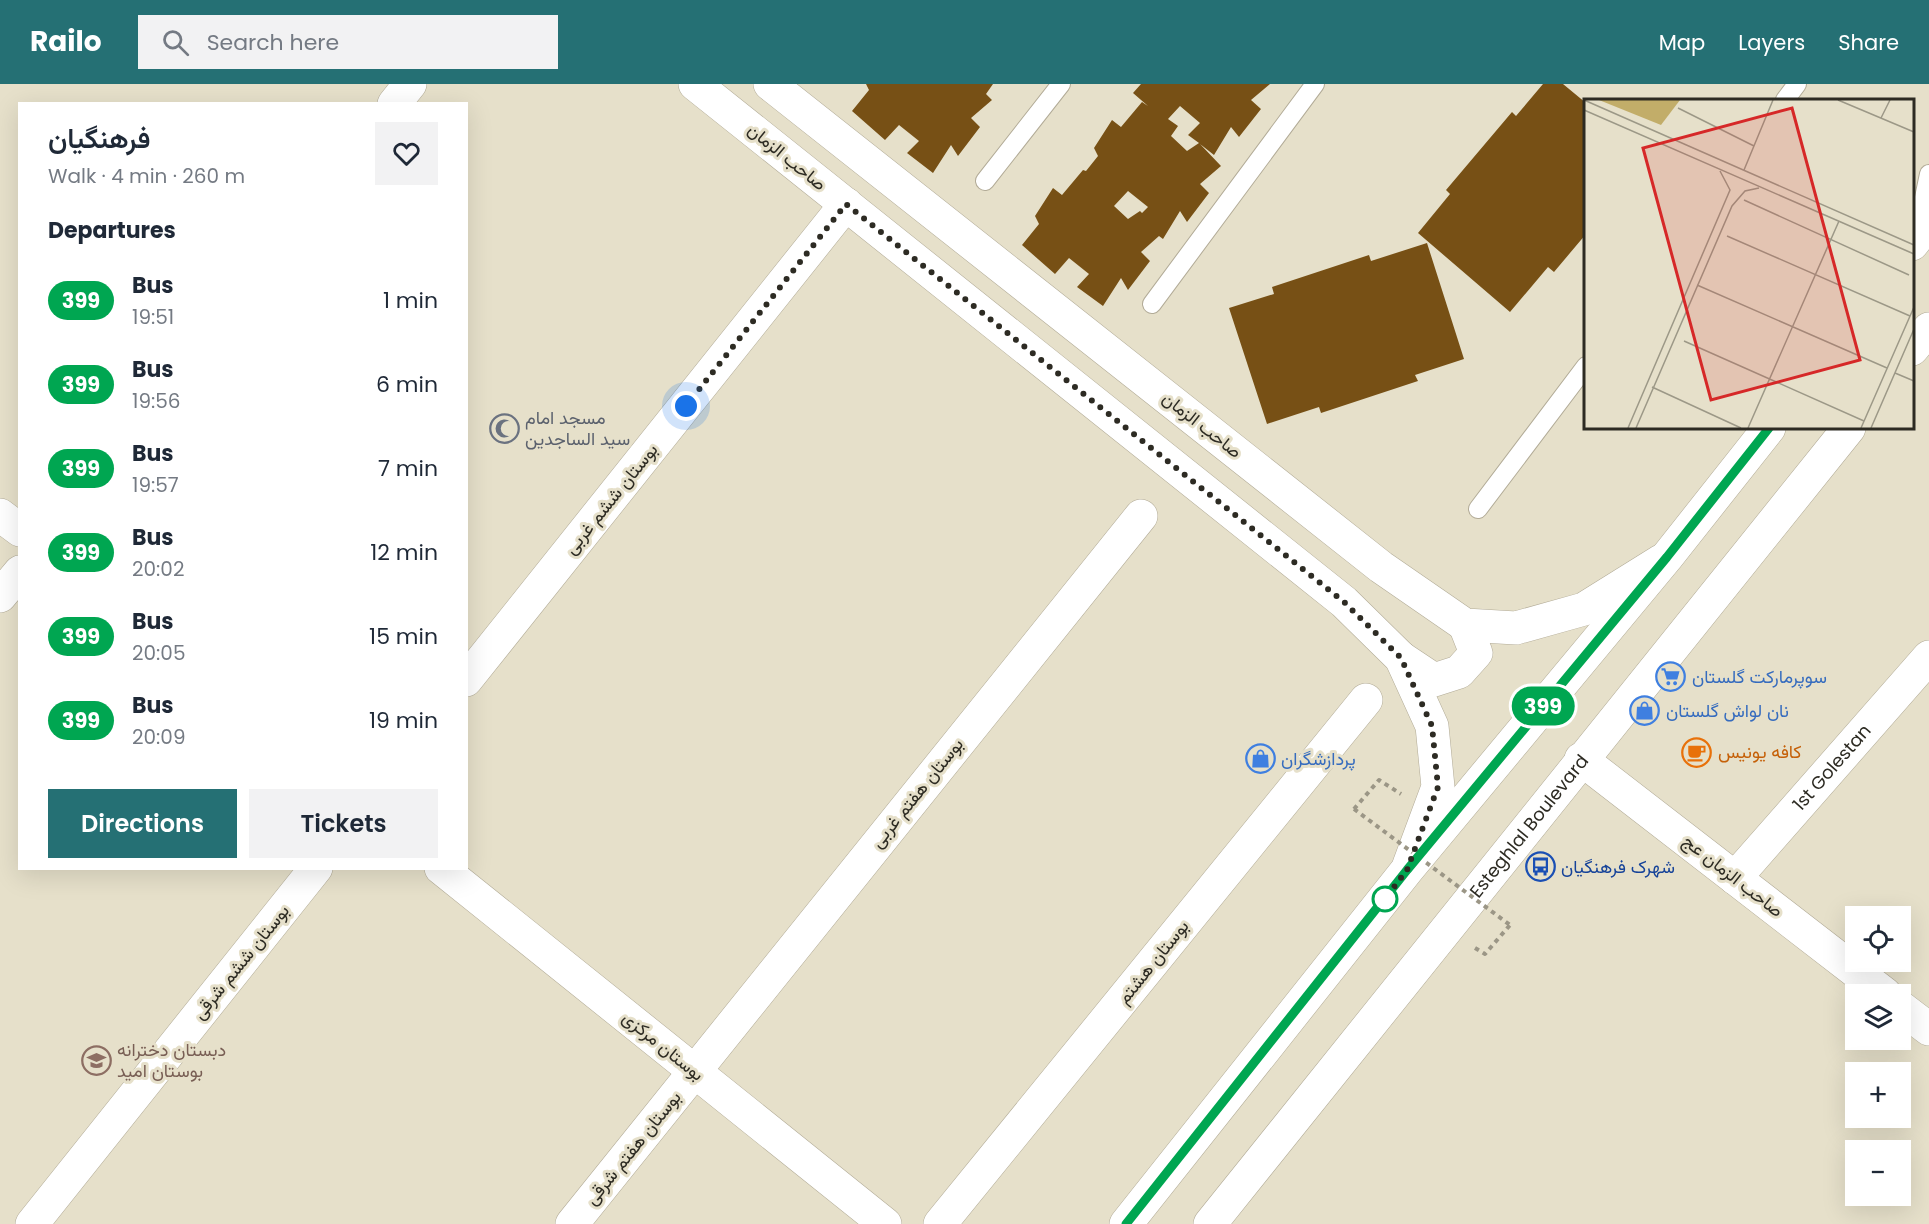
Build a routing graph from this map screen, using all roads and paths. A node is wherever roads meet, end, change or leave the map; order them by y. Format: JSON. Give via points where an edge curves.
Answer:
{"nodes":[{"id":1,"x":410,"y":84,"type":"edge"},
{"id":2,"x":695,"y":84,"type":"edge"},
{"id":3,"x":770,"y":84,"type":"edge"},
{"id":4,"x":1061,"y":84,"type":"edge"},
{"id":5,"x":1314,"y":84,"type":"edge"},
{"id":6,"x":1797,"y":84,"type":"edge"},
{"id":7,"x":1786,"y":99,"type":"edge"},
{"id":8,"x":396,"y":102,"type":"edge"},
{"id":9,"x":1929,"y":174,"type":"edge"},
{"id":10,"x":985,"y":181,"type":"dead end"},
{"id":11,"x":846,"y":204,"type":"junction"},
{"id":12,"x":1919,"y":236,"type":"edge"},
{"id":13,"x":1152,"y":304,"type":"dead end"},
{"id":14,"x":1929,"y":329,"type":"edge"},
{"id":15,"x":1914,"y":348,"type":"edge"},
{"id":16,"x":1584,"y":369,"type":"edge"},
{"id":17,"x":1768,"y":429,"type":"edge"},
{"id":18,"x":1848,"y":429,"type":"edge"},
{"id":19,"x":1478,"y":509,"type":"dead end"},
{"id":20,"x":0,"y":515,"type":"edge"},
{"id":21,"x":1141,"y":516,"type":"dead end"},
{"id":22,"x":18,"y":529,"type":"edge"},
{"id":23,"x":1667,"y":557,"type":"junction"},
{"id":24,"x":18,"y":574,"type":"edge"},
{"id":25,"x":0,"y":597,"type":"edge"},
{"id":26,"x":1465,"y":625,"type":"junction"},
{"id":27,"x":1929,"y":657,"type":"edge"},
{"id":28,"x":1401,"y":658,"type":"junction"},
{"id":29,"x":468,"y":677,"type":"edge"},
{"id":30,"x":1366,"y":700,"type":"dead end"},
{"id":31,"x":1581,"y":759,"type":"junction"},
{"id":32,"x":1379,"y":780,"type":"dead end"},
{"id":33,"x":314,"y":870,"type":"edge"},
{"id":34,"x":443,"y":870,"type":"edge"},
{"id":35,"x":1407,"y":870,"type":"junction"},
{"id":36,"x":1735,"y":878,"type":"junction"},
{"id":37,"x":1485,"y":954,"type":"dead end"},
{"id":38,"x":1872,"y":984,"type":"edge"},
{"id":39,"x":1911,"y":1015,"type":"edge"},
{"id":40,"x":1929,"y":1029,"type":"edge"},
{"id":41,"x":694,"y":1071,"type":"junction"},
{"id":42,"x":32,"y":1224,"type":"edge"},
{"id":43,"x":572,"y":1224,"type":"edge"},
{"id":44,"x":885,"y":1224,"type":"edge"},
{"id":45,"x":940,"y":1224,"type":"edge"},
{"id":46,"x":1126,"y":1224,"type":"edge"},
{"id":47,"x":1210,"y":1224,"type":"edge"}],
"edges":[{"from":1,"to":8,"type":"main road"},
{"from":2,"to":11,"type":"main road","name":"صاحب الزمان"},
{"from":3,"to":26,"type":"main road","name":"صاحب الزمان","via":[[1382,567]]},
{"from":4,"to":10,"type":"lane"},
{"from":5,"to":13,"type":"lane"},
{"from":6,"to":7,"type":"lane"},
{"from":9,"to":12,"type":"lane"},
{"from":11,"to":28,"type":"main road","name":"صاحب الزمان","via":[[1344,602]]},
{"from":11,"to":29,"type":"main road","name":"بوستان ششم غربی"},
{"from":14,"to":15,"type":"main road"},
{"from":16,"to":19,"type":"lane"},
{"from":17,"to":23,"type":"main road"},
{"from":18,"to":31,"type":"main road","name":"Esteghlal Boulevard"},
{"from":20,"to":22,"type":"main road"},
{"from":21,"to":41,"type":"main road","name":"بوستان هفتم غربی"},
{"from":23,"to":26,"type":"main road","via":[[1584,609],[1516,628]]},
{"from":23,"to":35,"type":"main road"},
{"from":24,"to":25,"type":"main road"},
{"from":26,"to":28,"type":"main road","via":[[1476,653],[1459,672],[1434,680]]},
{"from":27,"to":36,"type":"main road","name":"1st Golestan"},
{"from":28,"to":35,"type":"main road","name":"صاحب الزمان","via":[[1432,726],[1438,787]]},
{"from":30,"to":45,"type":"main road","name":"بوستان هشتم"},
{"from":31,"to":36,"type":"main road","name":"صاحب الزمان عج"},
{"from":31,"to":47,"type":"main road","name":"Esteghlal Boulevard"},
{"from":32,"to":37,"type":"path","bridge":true,"via":[[1354,809],[1510,925]]},
{"from":33,"to":42,"type":"main road","name":"بوستان ششم شرقی"},
{"from":34,"to":41,"type":"main road","name":"بوستان مرکزی"},
{"from":35,"to":46,"type":"main road"},
{"from":36,"to":38,"type":"main road","name":"صاحب الزمان عج"},
{"from":39,"to":40,"type":"main road"},
{"from":41,"to":43,"type":"main road","name":"بوستان هفتم شرقی"},
{"from":41,"to":44,"type":"main road","name":"بوستان مرکزی"}]}
